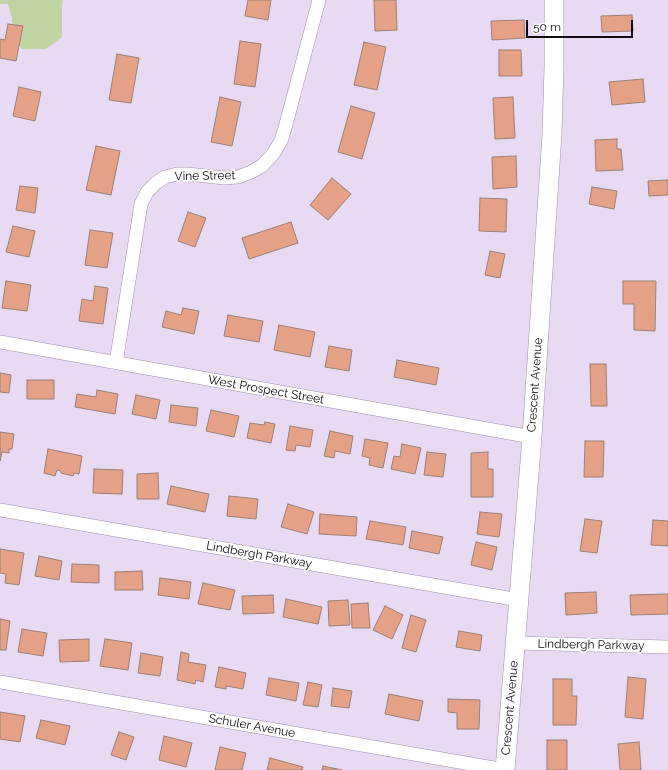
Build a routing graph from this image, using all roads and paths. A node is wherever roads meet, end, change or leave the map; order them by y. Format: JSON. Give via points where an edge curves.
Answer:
{"nodes":[{"id":1,"x":319,"y":0,"type":"edge"},
{"id":2,"x":554,"y":0,"type":"edge"},
{"id":3,"x":0,"y":342,"type":"edge"},
{"id":4,"x":116,"y":363,"type":"junction"},
{"id":5,"x":532,"y":437,"type":"junction"},
{"id":6,"x":0,"y":510,"type":"edge"},
{"id":7,"x":518,"y":600,"type":"junction"},
{"id":8,"x":515,"y":643,"type":"junction"},
{"id":9,"x":668,"y":647,"type":"edge"},
{"id":10,"x":0,"y":682,"type":"edge"},
{"id":11,"x":505,"y":770,"type":"edge"}],
"edges":[{"from":1,"to":4,"type":"street","name":"Vine Street","via":[[285,128],[273,154],[262,166],[238,177],[177,174],[165,177],[147,192],[142,204]]},
{"from":2,"to":5,"type":"main road","name":"Crescent Avenue","via":[[552,134]]},
{"from":3,"to":4,"type":"street","name":"West Prospect Street"},
{"from":4,"to":5,"type":"street","name":"West Prospect Street"},
{"from":5,"to":7,"type":"main road","name":"Crescent Avenue"},
{"from":6,"to":7,"type":"street","name":"Lindbergh Parkway"},
{"from":7,"to":8,"type":"main road","name":"Crescent Avenue"},
{"from":8,"to":9,"type":"street","name":"Lindbergh Parkway"},
{"from":8,"to":11,"type":"main road","name":"Crescent Avenue"},
{"from":10,"to":11,"type":"street","name":"Schuler Avenue"}]}
